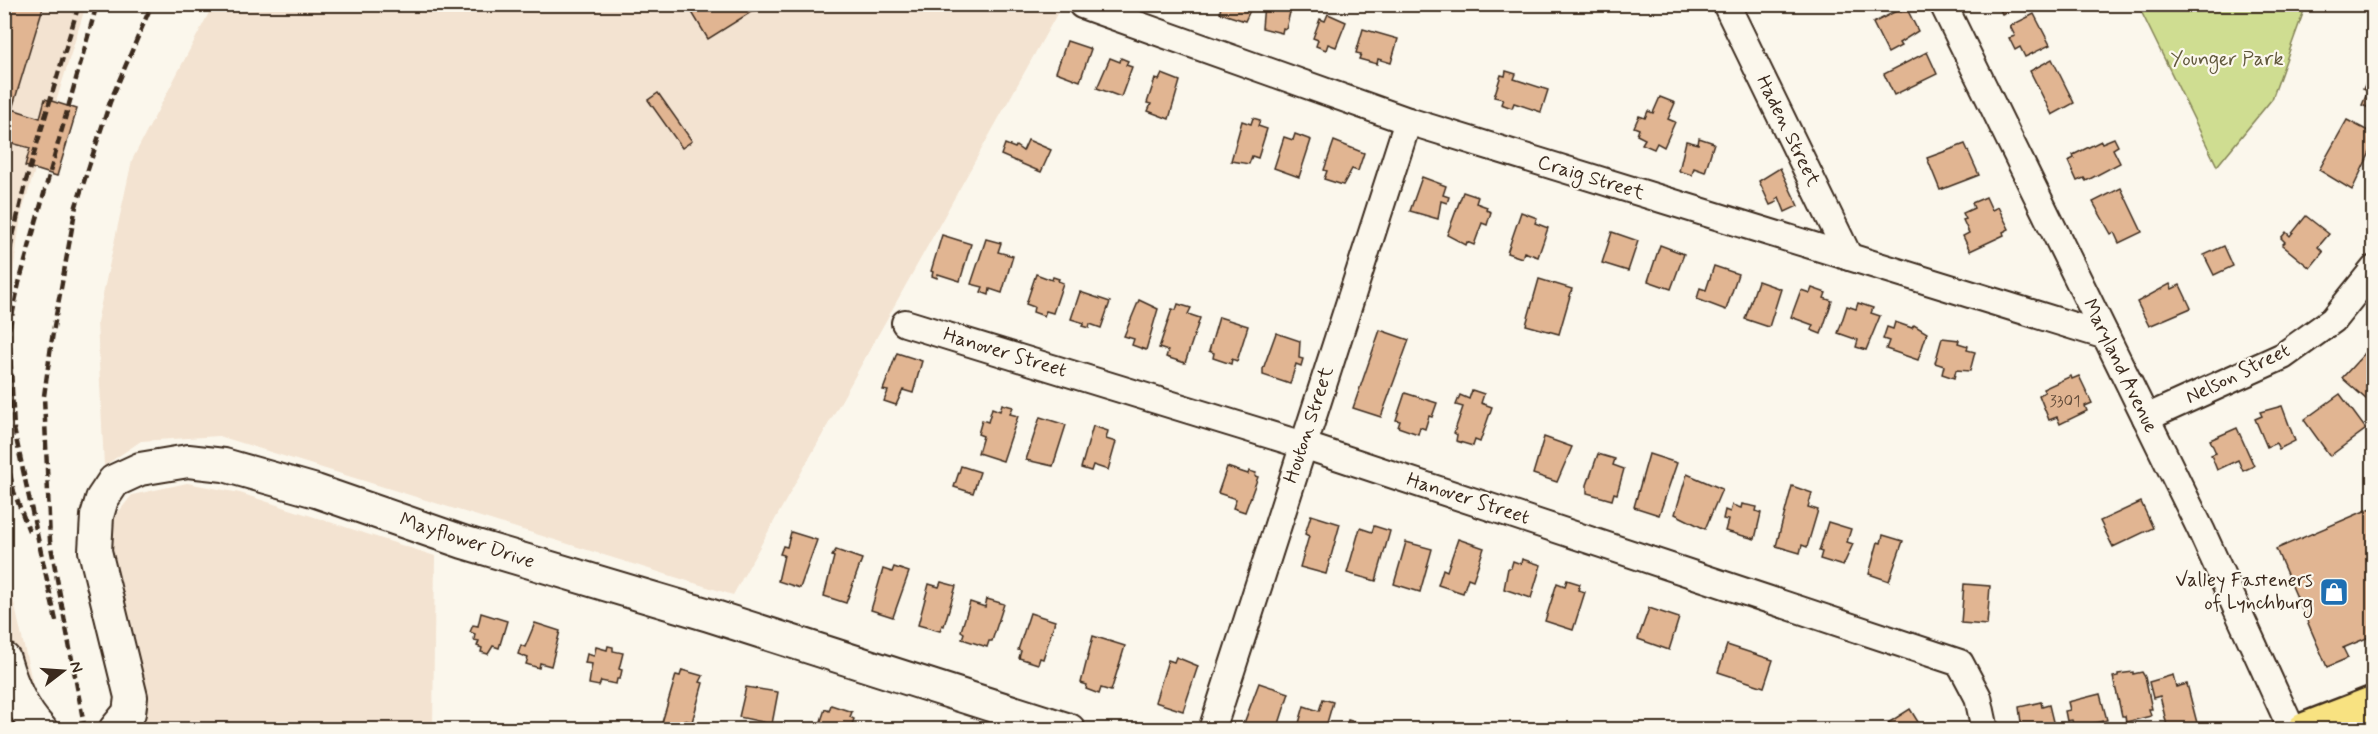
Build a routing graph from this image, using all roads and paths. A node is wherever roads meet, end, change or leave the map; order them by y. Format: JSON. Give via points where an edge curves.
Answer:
{"nodes":[{"id":1,"x":1726,"y":4,"type":"edge"},
{"id":2,"x":1943,"y":4,"type":"edge"},
{"id":3,"x":1082,"y":5,"type":"edge"},
{"id":4,"x":1408,"y":121,"type":"junction"},
{"id":5,"x":1849,"y":258,"type":"junction"},
{"id":6,"x":2373,"y":269,"type":"edge"},
{"id":7,"x":905,"y":323,"type":"dead end"},
{"id":8,"x":2106,"y":336,"type":"junction"},
{"id":9,"x":2146,"y":418,"type":"junction"},
{"id":10,"x":1303,"y":444,"type":"junction"},
{"id":11,"x":4,"y":660,"type":"edge"},
{"id":12,"x":2373,"y":703,"type":"edge"},
{"id":13,"x":41,"y":729,"type":"edge"},
{"id":14,"x":115,"y":729,"type":"edge"},
{"id":15,"x":1069,"y":729,"type":"edge"},
{"id":16,"x":1212,"y":729,"type":"edge"},
{"id":17,"x":1985,"y":729,"type":"edge"},
{"id":18,"x":2292,"y":729,"type":"edge"},
{"id":19,"x":2304,"y":729,"type":"edge"}],
"edges":[{"from":1,"to":5,"type":"street","name":"Haden Street"},
{"from":2,"to":8,"type":"street","name":"Maryland Avenue"},
{"from":3,"to":4,"type":"street","name":"Craig Street"},
{"from":4,"to":5,"type":"street","name":"Craig Street"},
{"from":4,"to":10,"type":"street","name":"Houton Street"},
{"from":5,"to":8,"type":"street","name":"Craig Street"},
{"from":6,"to":9,"type":"street","name":"Nelson Street","via":[[2333,320],[2283,356]]},
{"from":7,"to":10,"type":"street","name":"Hanover Street"},
{"from":8,"to":9,"type":"street","name":"Maryland Avenue"},
{"from":9,"to":18,"type":"street","name":"Maryland Avenue"},
{"from":10,"to":16,"type":"street","name":"Houton Street"},
{"from":10,"to":17,"type":"street","name":"Hanover Street","via":[[1960,663],[1978,697]]},
{"from":11,"to":13,"type":"street","via":[[11,684],[28,716]]},
{"from":12,"to":19,"type":"main road"},
{"from":14,"to":15,"type":"street","name":"Mayflower Drive","via":[[129,713],[130,697],[95,552],[97,516],[114,481],[140,469],[188,461],[224,465],[316,491],[463,542]]}]}
